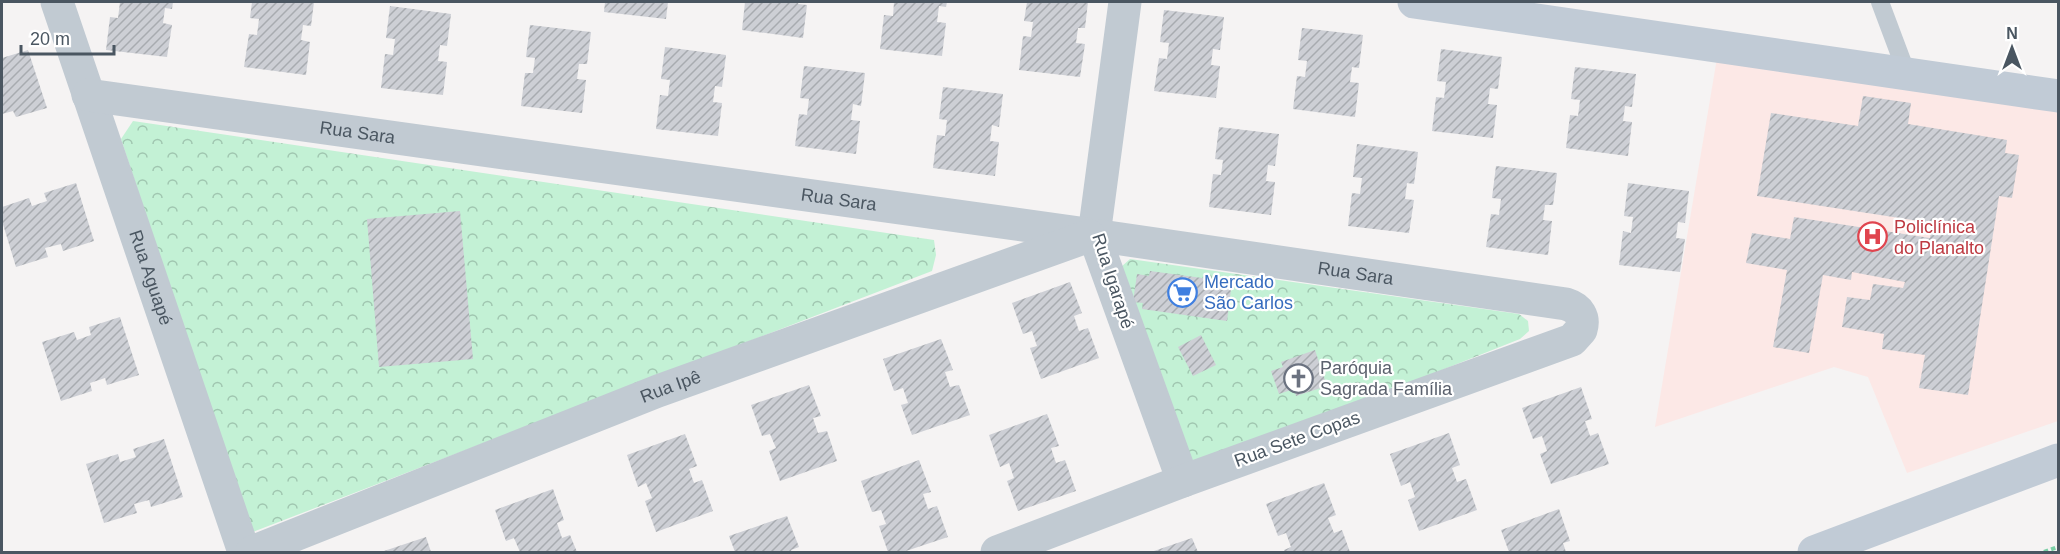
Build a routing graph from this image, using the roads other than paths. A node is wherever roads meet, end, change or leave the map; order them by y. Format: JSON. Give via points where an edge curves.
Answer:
{"nodes":[{"id":1,"x":57,"y":2,"type":"edge"},
{"id":2,"x":1125,"y":2,"type":"edge"},
{"id":3,"x":1414,"y":2,"type":"edge"},
{"id":4,"x":1880,"y":2,"type":"edge"},
{"id":5,"x":1907,"y":74,"type":"junction"},
{"id":6,"x":88,"y":95,"type":"junction"},
{"id":7,"x":2058,"y":96,"type":"edge"},
{"id":8,"x":1094,"y":235,"type":"junction"},
{"id":9,"x":1582,"y":315,"type":"joint"},
{"id":10,"x":2058,"y":460,"type":"edge"},
{"id":11,"x":1183,"y":481,"type":"junction"},
{"id":12,"x":244,"y":552,"type":"edge"},
{"id":13,"x":252,"y":552,"type":"edge"},
{"id":14,"x":997,"y":552,"type":"edge"},
{"id":15,"x":1814,"y":552,"type":"edge"}],
"edges":[{"from":1,"to":6,"type":"street","name":"Rua Aguapé"},
{"from":2,"to":8,"type":"street","name":"Rua Igarapé"},
{"from":3,"to":5,"type":"main road"},
{"from":4,"to":5,"type":"lane"},
{"from":5,"to":7,"type":"main road"},
{"from":6,"to":8,"type":"street","name":"Rua Sara"},
{"from":6,"to":12,"type":"street","name":"Rua Aguapé"},
{"from":8,"to":9,"type":"street","name":"Rua Sara","via":[[1566,304]]},
{"from":8,"to":11,"type":"street","name":"Rua Igarapé"},
{"from":8,"to":13,"type":"street","name":"Rua Ipê","via":[[658,391]]},
{"from":9,"to":11,"type":"street","name":"Rua Sete Copas","via":[[1581,330],[1572,340]]},
{"from":10,"to":15,"type":"main road"},
{"from":11,"to":14,"type":"street","name":"Rua Sete Copas"}]}
